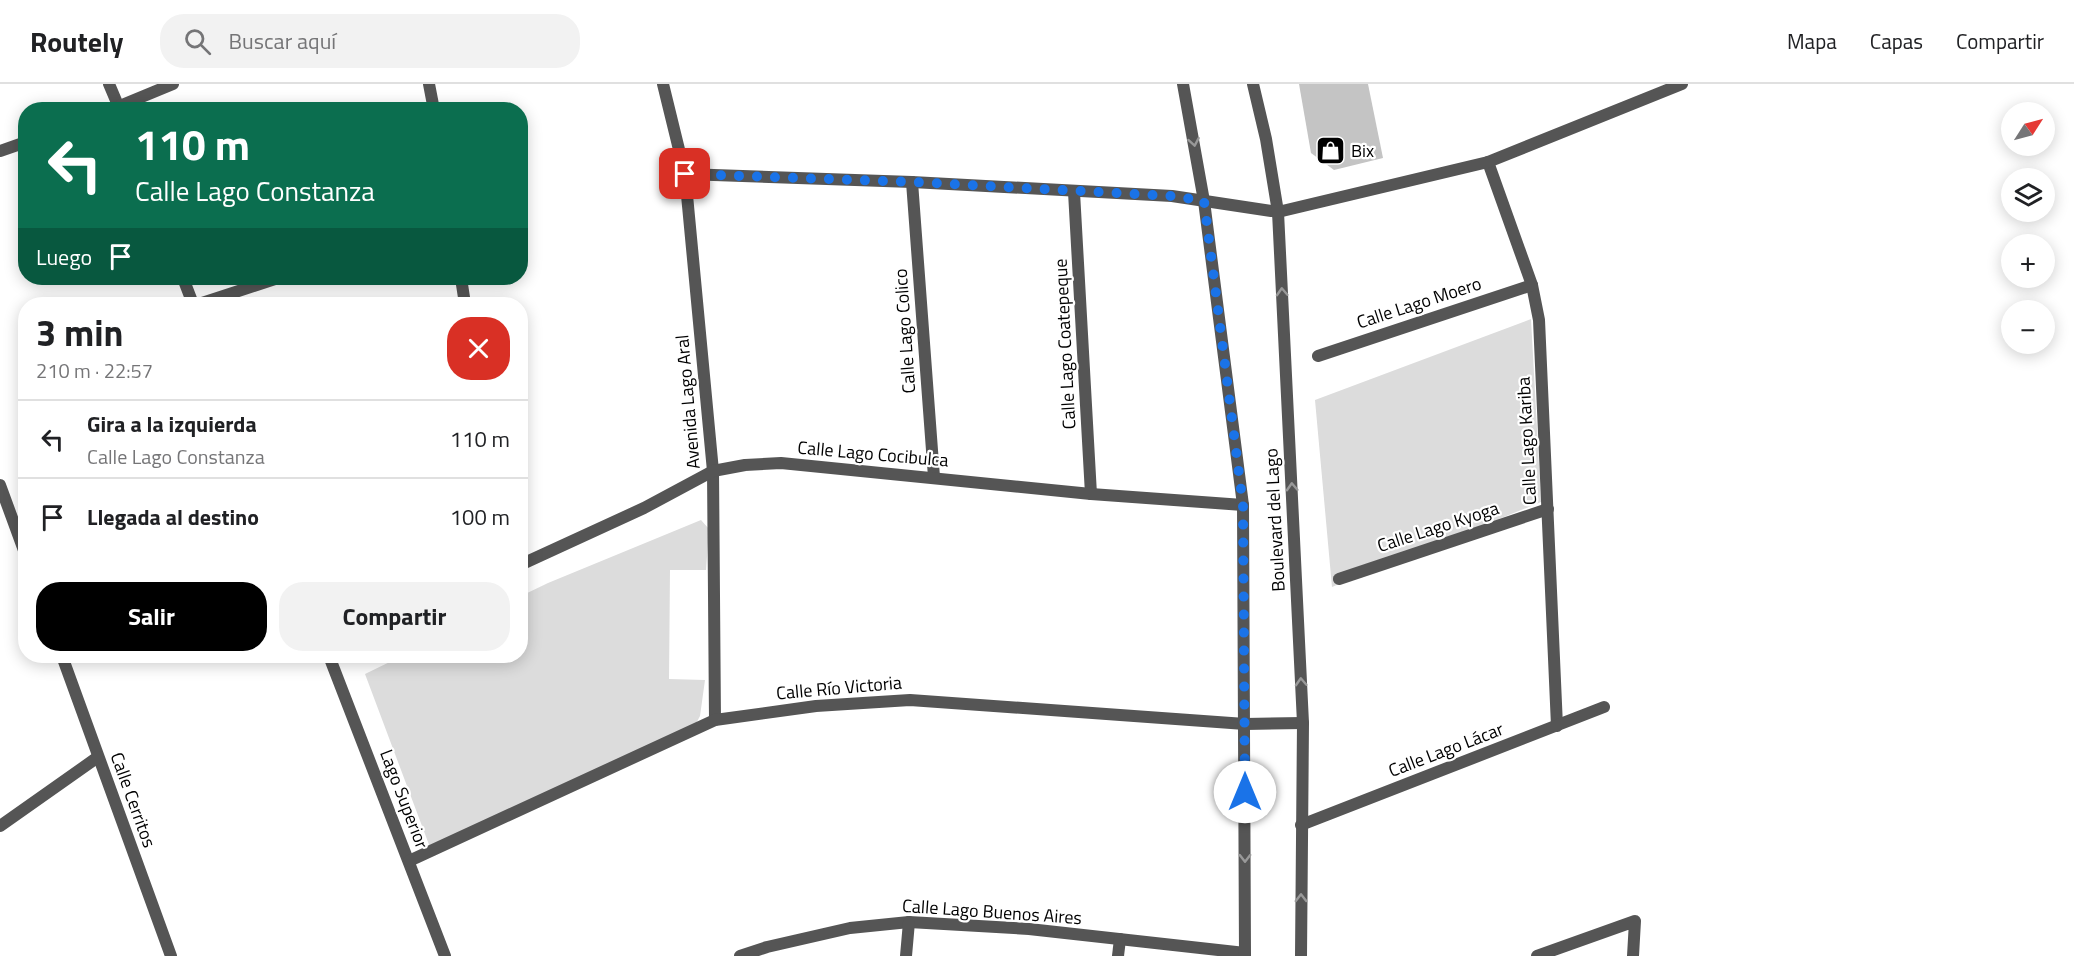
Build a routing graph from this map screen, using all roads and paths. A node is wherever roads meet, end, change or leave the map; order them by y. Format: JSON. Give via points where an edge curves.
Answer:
{"nodes":[{"id":1,"x":109,"y":84,"type":"edge"},
{"id":2,"x":173,"y":84,"type":"edge"},
{"id":3,"x":429,"y":84,"type":"edge"},
{"id":4,"x":663,"y":84,"type":"edge"},
{"id":5,"x":1183,"y":84,"type":"edge"},
{"id":6,"x":1253,"y":84,"type":"edge"},
{"id":7,"x":1682,"y":84,"type":"edge"},
{"id":8,"x":114,"y":102,"type":"edge"},
{"id":9,"x":130,"y":102,"type":"edge"},
{"id":10,"x":432,"y":102,"type":"edge"},
{"id":11,"x":18,"y":145,"type":"edge"},
{"id":12,"x":0,"y":151,"type":"edge"},
{"id":13,"x":1488,"y":162,"type":"junction"},
{"id":14,"x":685,"y":174,"type":"junction"},
{"id":15,"x":912,"y":182,"type":"junction"},
{"id":16,"x":1074,"y":192,"type":"junction"},
{"id":17,"x":1204,"y":201,"type":"junction"},
{"id":18,"x":1278,"y":212,"type":"junction"},
{"id":19,"x":257,"y":285,"type":"edge"},
{"id":20,"x":1532,"y":285,"type":"junction"},
{"id":21,"x":220,"y":297,"type":"edge"},
{"id":22,"x":1318,"y":356,"type":"dead end"},
{"id":23,"x":713,"y":471,"type":"junction"},
{"id":24,"x":934,"y":477,"type":"junction"},
{"id":25,"x":0,"y":485,"type":"edge"},
{"id":26,"x":1091,"y":494,"type":"junction"},
{"id":27,"x":1243,"y":505,"type":"junction"},
{"id":28,"x":1548,"y":509,"type":"junction"},
{"id":29,"x":18,"y":534,"type":"edge"},
{"id":30,"x":528,"y":561,"type":"edge"},
{"id":31,"x":1339,"y":579,"type":"dead end"},
{"id":32,"x":64,"y":663,"type":"edge"},
{"id":33,"x":332,"y":663,"type":"edge"},
{"id":34,"x":1604,"y":707,"type":"dead end"},
{"id":35,"x":715,"y":720,"type":"junction"},
{"id":36,"x":1304,"y":723,"type":"junction"},
{"id":37,"x":1245,"y":724,"type":"junction"},
{"id":38,"x":1557,"y":726,"type":"junction"},
{"id":39,"x":98,"y":757,"type":"junction"},
{"id":40,"x":1301,"y":825,"type":"junction"},
{"id":41,"x":0,"y":826,"type":"edge"},
{"id":42,"x":408,"y":861,"type":"junction"},
{"id":43,"x":909,"y":922,"type":"junction"},
{"id":44,"x":1120,"y":939,"type":"junction"},
{"id":45,"x":1245,"y":954,"type":"edge"},
{"id":46,"x":171,"y":956,"type":"edge"},
{"id":47,"x":445,"y":956,"type":"edge"},
{"id":48,"x":740,"y":956,"type":"edge"},
{"id":49,"x":906,"y":956,"type":"edge"},
{"id":50,"x":1118,"y":956,"type":"edge"},
{"id":51,"x":1301,"y":956,"type":"edge"},
{"id":52,"x":1537,"y":956,"type":"edge"},
{"id":53,"x":1633,"y":956,"type":"edge"}],
"edges":[{"from":1,"to":8,"type":"street"},
{"from":2,"to":9,"type":"street"},
{"from":3,"to":10,"type":"street"},
{"from":4,"to":14,"type":"street","name":"Avenida Lago Aral"},
{"from":5,"to":17,"type":"street","name":"Boulevard del Lago","one_way":true},
{"from":6,"to":18,"type":"street","name":"Boulevard del Lago"},
{"from":7,"to":13,"type":"street"},
{"from":11,"to":12,"type":"street"},
{"from":13,"to":18,"type":"street"},
{"from":13,"to":20,"type":"street","name":"Calle Lago Kariba"},
{"from":14,"to":15,"type":"street"},
{"from":14,"to":23,"type":"street","name":"Avenida Lago Aral"},
{"from":15,"to":16,"type":"street"},
{"from":15,"to":24,"type":"street","name":"Calle Lago Colico"},
{"from":16,"to":17,"type":"street"},
{"from":16,"to":26,"type":"street","name":"Calle Lago Coatepeque"},
{"from":17,"to":18,"type":"street"},
{"from":17,"to":27,"type":"street","name":"Boulevard del Lago"},
{"from":36,"to":18,"type":"street","name":"Boulevard del Lago","one_way":true},
{"from":19,"to":21,"type":"street"},
{"from":20,"to":22,"type":"street","name":"Calle Lago Moero"},
{"from":20,"to":28,"type":"street","name":"Calle Lago Kariba","via":[[1539,320]]},
{"from":23,"to":24,"type":"street","name":"Calle Lago Cocibulca","via":[[781,463]]},
{"from":23,"to":30,"type":"street","name":"Calle Lago Cocibulca","via":[[645,508]]},
{"from":23,"to":35,"type":"street","name":"Avenida Lago Aral"},
{"from":24,"to":26,"type":"street","name":"Calle Lago Cocibulca"},
{"from":25,"to":29,"type":"street"},
{"from":26,"to":27,"type":"street","name":"Calle Lago Cocibulca"},
{"from":27,"to":37,"type":"street","name":"Boulevard del Lago"},
{"from":28,"to":31,"type":"street","name":"Calle Lago Kyoga"},
{"from":28,"to":38,"type":"street","name":"Calle Lago Kariba"},
{"from":32,"to":39,"type":"street","name":"Calle Cerritos"},
{"from":33,"to":42,"type":"street","name":"Lago Superior"},
{"from":34,"to":38,"type":"street","name":"Calle Lago Lácar"},
{"from":35,"to":37,"type":"street","name":"Calle Río Victoria","via":[[816,706],[910,700]]},
{"from":35,"to":42,"type":"street","name":"Calle Río Victoria"},
{"from":36,"to":37,"type":"street","name":"Calle Río Victoria"},
{"from":36,"to":40,"type":"street","name":"Boulevard del Lago"},
{"from":37,"to":45,"type":"street","name":"Boulevard del Lago","one_way":true},
{"from":38,"to":40,"type":"street","name":"Calle Lago Lácar"},
{"from":39,"to":41,"type":"street"},
{"from":39,"to":46,"type":"street","name":"Calle Cerritos"},
{"from":51,"to":40,"type":"street","name":"Boulevard del Lago","one_way":true},
{"from":42,"to":47,"type":"street","name":"Lago Superior"},
{"from":43,"to":44,"type":"street","name":"Calle Lago Buenos Aires"},
{"from":43,"to":48,"type":"street","name":"Calle Lago Buenos Aires","via":[[850,928]]},
{"from":43,"to":49,"type":"street"},
{"from":44,"to":45,"type":"street","name":"Calle Lago Buenos Aires"},
{"from":44,"to":50,"type":"street"},
{"from":52,"to":53,"type":"street","via":[[1635,921]]}]}
